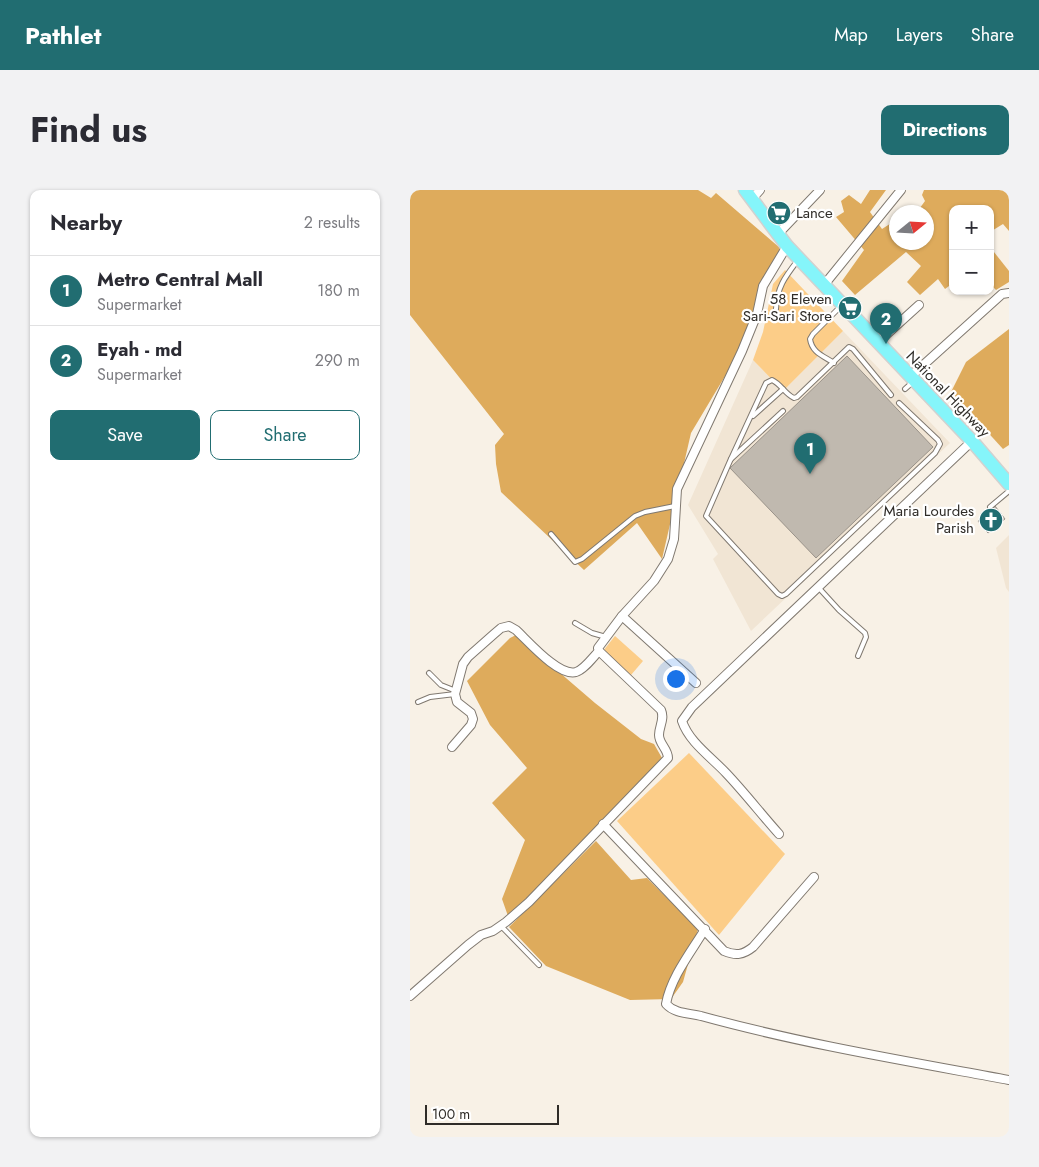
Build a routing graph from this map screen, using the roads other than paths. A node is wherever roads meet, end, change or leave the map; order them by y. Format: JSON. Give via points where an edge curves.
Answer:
{"nodes":[{"id":1,"x":820,"y":190,"type":"edge"},
{"id":2,"x":901,"y":190,"type":"edge"},
{"id":3,"x":752,"y":193,"type":"edge"},
{"id":4,"x":778,"y":234,"type":"junction"},
{"id":5,"x":787,"y":246,"type":"junction"},
{"id":6,"x":799,"y":258,"type":"junction"},
{"id":7,"x":824,"y":285,"type":"junction"},
{"id":8,"x":1009,"y":292,"type":"edge"},
{"id":9,"x":842,"y":304,"type":"junction"},
{"id":10,"x":919,"y":305,"type":"dead end"},
{"id":11,"x":776,"y":309,"type":"dead end"},
{"id":12,"x":877,"y":343,"type":"junction"},
{"id":13,"x":834,"y":362,"type":"junction"},
{"id":14,"x":910,"y":383,"type":"junction"},
{"id":15,"x":783,"y":389,"type":"junction"},
{"id":16,"x":891,"y":395,"type":"dead end"},
{"id":17,"x":899,"y":403,"type":"dead end"},
{"id":18,"x":783,"y":411,"type":"dead end"},
{"id":19,"x":750,"y":418,"type":"junction"},
{"id":20,"x":972,"y":441,"type":"junction"},
{"id":21,"x":730,"y":460,"type":"junction"},
{"id":22,"x":1009,"y":484,"type":"edge"},
{"id":23,"x":1009,"y":491,"type":"edge"},
{"id":24,"x":675,"y":506,"type":"junction"},
{"id":25,"x":990,"y":507,"type":"dead end"},
{"id":26,"x":551,"y":534,"type":"dead end"},
{"id":27,"x":818,"y":588,"type":"junction"},
{"id":28,"x":622,"y":616,"type":"junction"},
{"id":29,"x":575,"y":623,"type":"dead end"},
{"id":30,"x":606,"y":637,"type":"junction"},
{"id":31,"x":599,"y":651,"type":"junction"},
{"id":32,"x":858,"y":656,"type":"dead end"},
{"id":33,"x":429,"y":673,"type":"dead end"},
{"id":34,"x":696,"y":683,"type":"dead end"},
{"id":35,"x":456,"y":693,"type":"junction"},
{"id":36,"x":418,"y":702,"type":"dead end"},
{"id":37,"x":452,"y":747,"type":"dead end"},
{"id":38,"x":602,"y":824,"type":"junction"},
{"id":39,"x":779,"y":834,"type":"dead end"},
{"id":40,"x":814,"y":877,"type":"dead end"},
{"id":41,"x":501,"y":926,"type":"junction"},
{"id":42,"x":705,"y":929,"type":"junction"},
{"id":43,"x":539,"y":965,"type":"dead end"},
{"id":44,"x":410,"y":996,"type":"edge"},
{"id":45,"x":1009,"y":1080,"type":"edge"}],
"edges":[{"from":1,"to":4,"type":"street"},
{"from":2,"to":7,"type":"street"},
{"from":3,"to":4,"type":"main road","name":"National Highway"},
{"from":4,"to":5,"type":"main road","name":"National Highway"},
{"from":5,"to":6,"type":"main road","name":"National Highway"},
{"from":5,"to":24,"type":"street","via":[[763,286],[742,351],[677,489]]},
{"from":6,"to":7,"type":"main road","name":"National Highway"},
{"from":6,"to":11,"type":"lane","via":[[781,282]]},
{"from":7,"to":9,"type":"main road","name":"National Highway"},
{"from":8,"to":14,"type":"street","via":[[1002,294]]},
{"from":9,"to":12,"type":"main road","name":"National Highway"},
{"from":9,"to":13,"type":"lane","via":[[810,340],[814,350]]},
{"from":10,"to":12,"type":"street"},
{"from":12,"to":14,"type":"main road","name":"National Highway"},
{"from":13,"to":15,"type":"lane","via":[[797,397],[790,397]]},
{"from":13,"to":16,"type":"lane","via":[[849,347],[853,349]]},
{"from":14,"to":20,"type":"main road","name":"National Highway"},
{"from":15,"to":19,"type":"lane"},
{"from":15,"to":19,"type":"lane","via":[[772,380],[766,383]]},
{"from":17,"to":21,"type":"lane","via":[[938,440],[940,444],[935,453],[782,596],[706,516]]},
{"from":18,"to":21,"type":"lane"},
{"from":19,"to":21,"type":"lane"},
{"from":20,"to":22,"type":"main road","name":"National Highway"},
{"from":20,"to":27,"type":"street"},
{"from":23,"to":25,"type":"lane"},
{"from":24,"to":26,"type":"lane","via":[[635,516],[575,562]]},
{"from":24,"to":28,"type":"street","via":[[674,538],[668,559],[654,581]]},
{"from":27,"to":32,"type":"lane","via":[[865,633]]},
{"from":27,"to":39,"type":"street","via":[[692,707],[682,721],[695,742]]},
{"from":28,"to":30,"type":"street"},
{"from":28,"to":34,"type":"street"},
{"from":29,"to":30,"type":"lane"},
{"from":30,"to":31,"type":"street"},
{"from":31,"to":35,"type":"street","via":[[580,670],[568,672],[553,664],[516,630],[509,626],[502,628],[463,664]]},
{"from":31,"to":38,"type":"street","via":[[661,710],[659,736],[668,754],[666,762]]},
{"from":33,"to":35,"type":"lane","via":[[441,686]]},
{"from":35,"to":36,"type":"lane"},
{"from":35,"to":37,"type":"street","via":[[457,702],[471,713],[473,719]]},
{"from":38,"to":41,"type":"street","via":[[535,897]]},
{"from":38,"to":42,"type":"street"},
{"from":40,"to":42,"type":"street","via":[[744,954],[733,955],[724,950]]},
{"from":41,"to":43,"type":"lane"},
{"from":41,"to":44,"type":"street","via":[[468,944]]},
{"from":42,"to":45,"type":"street","via":[[668,994],[666,1004],[671,1010],[870,1055]]}]}
